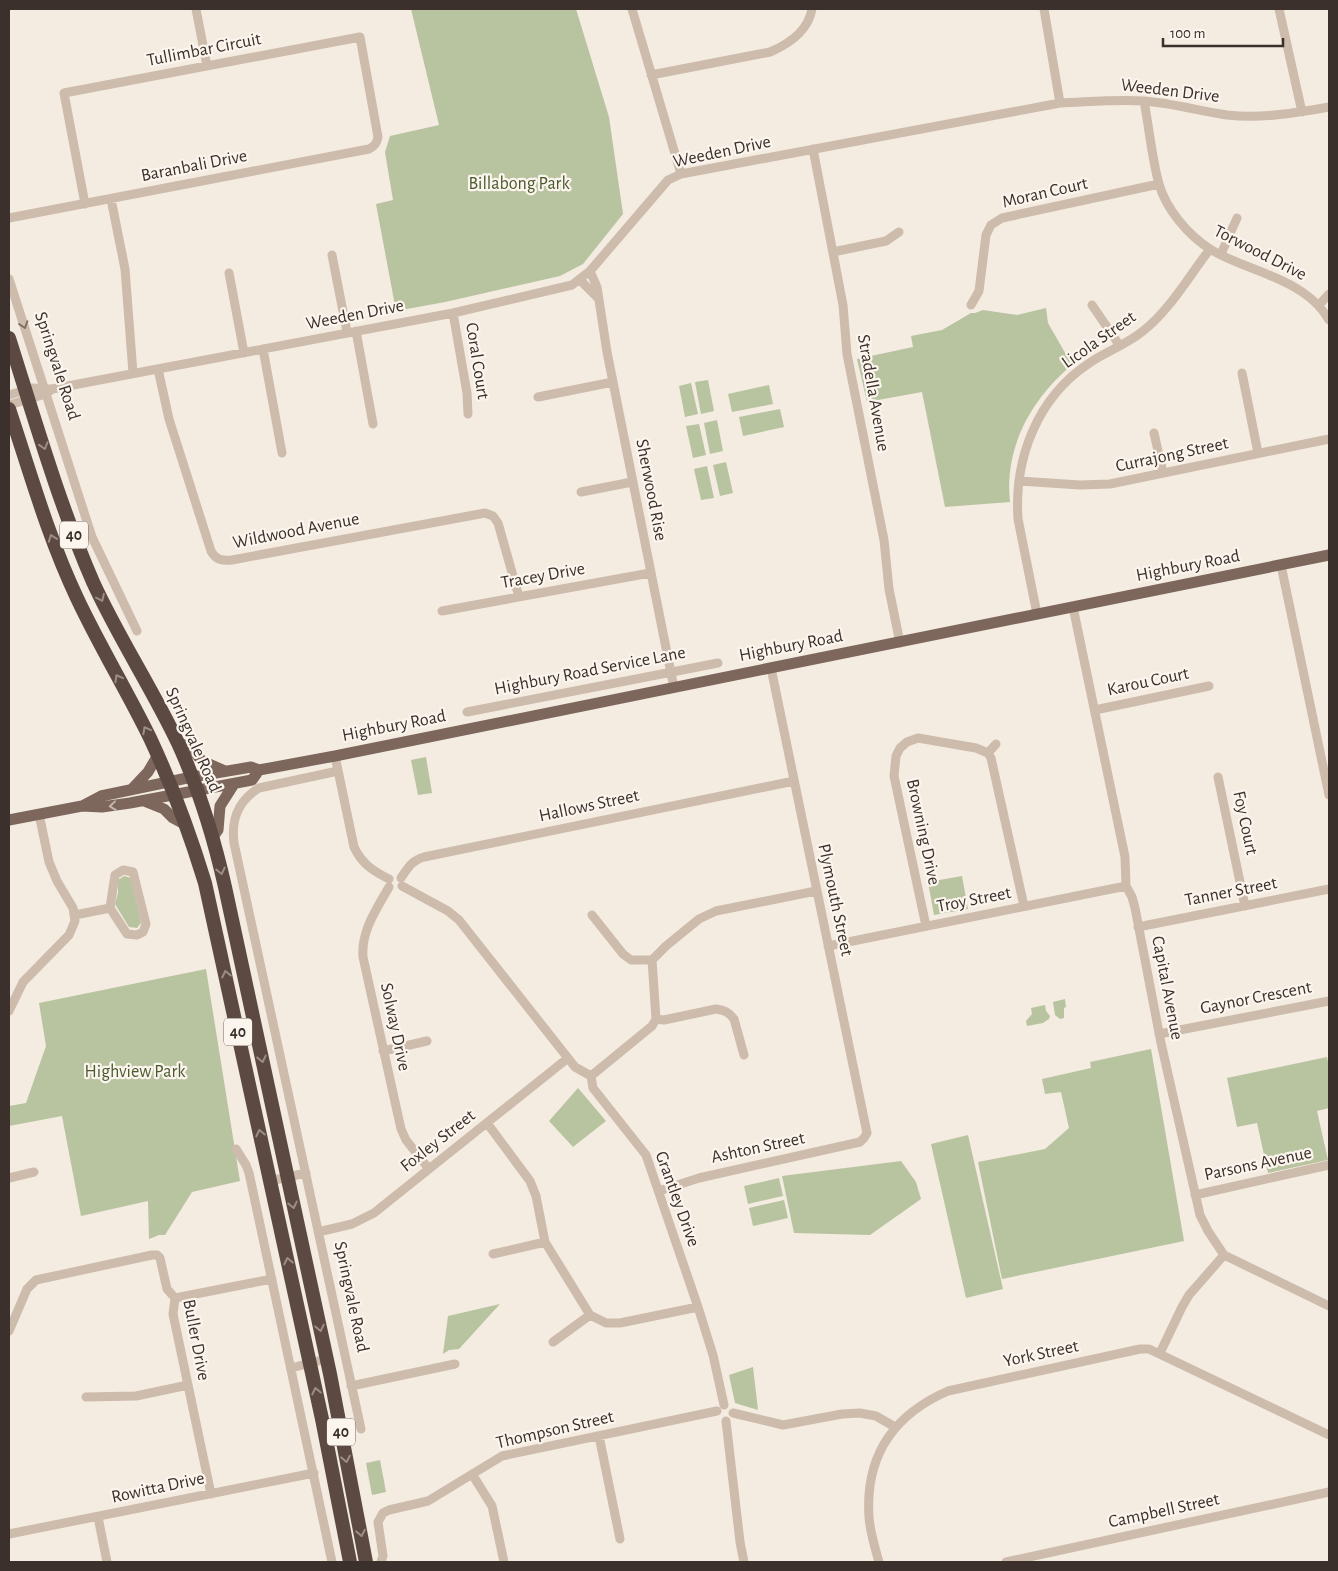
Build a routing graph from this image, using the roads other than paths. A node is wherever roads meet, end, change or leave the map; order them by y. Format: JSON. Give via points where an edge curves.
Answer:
{"nodes":[{"id":1,"x":196,"y":9,"type":"edge"},
{"id":2,"x":632,"y":9,"type":"edge"},
{"id":3,"x":812,"y":9,"type":"edge"},
{"id":4,"x":1044,"y":9,"type":"edge"},
{"id":5,"x":1279,"y":9,"type":"edge"},
{"id":6,"x":207,"y":66,"type":"junction"},
{"id":7,"x":651,"y":75,"type":"junction"},
{"id":8,"x":1144,"y":101,"type":"junction"},
{"id":9,"x":1060,"y":103,"type":"junction"},
{"id":10,"x":1329,"y":107,"type":"edge"},
{"id":11,"x":1302,"y":112,"type":"junction"},
{"id":12,"x":378,"y":137,"type":"joint"},
{"id":13,"x":813,"y":149,"type":"junction"},
{"id":14,"x":681,"y":174,"type":"junction"},
{"id":15,"x":1159,"y":184,"type":"junction"},
{"id":16,"x":111,"y":199,"type":"junction"},
{"id":17,"x":85,"y":204,"type":"junction"},
{"id":18,"x":9,"y":218,"type":"edge"},
{"id":19,"x":1237,"y":218,"type":"dead end"},
{"id":20,"x":899,"y":232,"type":"dead end"},
{"id":21,"x":1210,"y":249,"type":"junction"},
{"id":22,"x":833,"y":252,"type":"junction"},
{"id":23,"x":1221,"y":254,"type":"junction"},
{"id":24,"x":332,"y":255,"type":"dead end"},
{"id":25,"x":590,"y":271,"type":"junction"},
{"id":26,"x":229,"y":273,"type":"dead end"},
{"id":27,"x":9,"y":278,"type":"edge"},
{"id":28,"x":580,"y":280,"type":"junction"},
{"id":29,"x":1329,"y":294,"type":"edge"},
{"id":30,"x":597,"y":298,"type":"junction"},
{"id":31,"x":971,"y":305,"type":"dead end"},
{"id":32,"x":1092,"y":305,"type":"dead end"},
{"id":33,"x":1319,"y":305,"type":"junction"},
{"id":34,"x":453,"y":313,"type":"junction"},
{"id":35,"x":1329,"y":320,"type":"edge"},
{"id":36,"x":351,"y":332,"type":"junction"},
{"id":37,"x":9,"y":338,"type":"edge"},
{"id":38,"x":1120,"y":346,"type":"junction"},
{"id":39,"x":263,"y":349,"type":"junction"},
{"id":40,"x":244,"y":353,"type":"junction"},
{"id":41,"x":158,"y":369,"type":"junction"},
{"id":42,"x":1242,"y":372,"type":"dead end"},
{"id":43,"x":134,"y":373,"type":"junction"},
{"id":44,"x":613,"y":382,"type":"junction"},
{"id":45,"x":47,"y":390,"type":"junction"},
{"id":46,"x":9,"y":395,"type":"edge"},
{"id":47,"x":27,"y":395,"type":"junction"},
{"id":48,"x":538,"y":397,"type":"dead end"},
{"id":49,"x":9,"y":405,"type":"edge"},
{"id":50,"x":9,"y":409,"type":"edge"},
{"id":51,"x":468,"y":414,"type":"dead end"},
{"id":52,"x":374,"y":424,"type":"dead end"},
{"id":53,"x":1154,"y":433,"type":"dead end"},
{"id":54,"x":1329,"y":439,"type":"edge"},
{"id":55,"x":282,"y":453,"type":"dead end"},
{"id":56,"x":1258,"y":453,"type":"junction"},
{"id":57,"x":1163,"y":473,"type":"junction"},
{"id":58,"x":1019,"y":480,"type":"junction"},
{"id":59,"x":632,"y":482,"type":"junction"},
{"id":60,"x":580,"y":492,"type":"dead end"},
{"id":61,"x":1329,"y":555,"type":"edge"},
{"id":62,"x":1281,"y":565,"type":"junction"},
{"id":63,"x":650,"y":573,"type":"junction"},
{"id":64,"x":519,"y":597,"type":"junction"},
{"id":65,"x":1073,"y":607,"type":"junction"},
{"id":66,"x":442,"y":611,"type":"dead end"},
{"id":67,"x":1038,"y":614,"type":"junction"},
{"id":68,"x":137,"y":631,"type":"dead end"},
{"id":69,"x":900,"y":642,"type":"junction"},
{"id":70,"x":718,"y":662,"type":"dead end"},
{"id":71,"x":771,"y":668,"type":"junction"},
{"id":72,"x":670,"y":672,"type":"junction"},
{"id":73,"x":1208,"y":686,"type":"dead end"},
{"id":74,"x":674,"y":688,"type":"junction"},
{"id":75,"x":1095,"y":710,"type":"junction"},
{"id":76,"x":467,"y":712,"type":"dead end"},
{"id":77,"x":177,"y":742,"type":"junction"},
{"id":78,"x":996,"y":744,"type":"dead end"},
{"id":79,"x":988,"y":753,"type":"junction"},
{"id":80,"x":158,"y":756,"type":"junction"},
{"id":81,"x":335,"y":756,"type":"junction"},
{"id":82,"x":259,"y":770,"type":"junction"},
{"id":83,"x":225,"y":771,"type":"junction"},
{"id":84,"x":338,"y":771,"type":"junction"},
{"id":85,"x":192,"y":777,"type":"junction"},
{"id":86,"x":1218,"y":777,"type":"dead end"},
{"id":87,"x":794,"y":781,"type":"junction"},
{"id":88,"x":169,"y":782,"type":"junction"},
{"id":89,"x":234,"y":784,"type":"junction"},
{"id":90,"x":131,"y":790,"type":"junction"},
{"id":91,"x":197,"y":791,"type":"junction"},
{"id":92,"x":174,"y":795,"type":"junction"},
{"id":93,"x":1329,"y":795,"type":"edge"},
{"id":94,"x":144,"y":801,"type":"junction"},
{"id":95,"x":241,"y":803,"type":"joint"},
{"id":96,"x":82,"y":806,"type":"junction"},
{"id":97,"x":39,"y":814,"type":"junction"},
{"id":98,"x":9,"y":820,"type":"edge"},
{"id":99,"x":186,"y":825,"type":"junction"},
{"id":100,"x":212,"y":838,"type":"junction"},
{"id":101,"x":402,"y":882,"type":"junction"},
{"id":102,"x":389,"y":883,"type":"junction"},
{"id":103,"x":1126,"y":886,"type":"junction"},
{"id":104,"x":1329,"y":889,"type":"edge"},
{"id":105,"x":816,"y":891,"type":"junction"},
{"id":106,"x":1024,"y":906,"type":"junction"},
{"id":107,"x":1246,"y":906,"type":"junction"},
{"id":108,"x":110,"y":908,"type":"junction"},
{"id":109,"x":75,"y":915,"type":"junction"},
{"id":110,"x":592,"y":915,"type":"dead end"},
{"id":111,"x":926,"y":926,"type":"junction"},
{"id":112,"x":1138,"y":927,"type":"junction"},
{"id":113,"x":828,"y":946,"type":"junction"},
{"id":114,"x":652,"y":960,"type":"junction"},
{"id":115,"x":1329,"y":1001,"type":"edge"},
{"id":116,"x":9,"y":1011,"type":"edge"},
{"id":117,"x":656,"y":1019,"type":"junction"},
{"id":118,"x":1159,"y":1034,"type":"junction"},
{"id":119,"x":427,"y":1041,"type":"dead end"},
{"id":120,"x":383,"y":1051,"type":"junction"},
{"id":121,"x":744,"y":1055,"type":"dead end"},
{"id":122,"x":568,"y":1058,"type":"junction"},
{"id":123,"x":591,"y":1076,"type":"junction"},
{"id":124,"x":487,"y":1123,"type":"junction"},
{"id":125,"x":864,"y":1138,"type":"joint"},
{"id":126,"x":236,"y":1149,"type":"dead end"},
{"id":127,"x":1329,"y":1165,"type":"edge"},
{"id":128,"x":429,"y":1169,"type":"junction"},
{"id":129,"x":34,"y":1172,"type":"dead end"},
{"id":130,"x":306,"y":1172,"type":"junction"},
{"id":131,"x":287,"y":1177,"type":"junction"},
{"id":132,"x":9,"y":1178,"type":"edge"},
{"id":133,"x":270,"y":1181,"type":"junction"},
{"id":134,"x":659,"y":1191,"type":"junction"},
{"id":135,"x":1195,"y":1195,"type":"junction"},
{"id":136,"x":318,"y":1232,"type":"junction"},
{"id":137,"x":545,"y":1242,"type":"junction"},
{"id":138,"x":493,"y":1254,"type":"dead end"},
{"id":139,"x":1224,"y":1255,"type":"junction"},
{"id":140,"x":272,"y":1279,"type":"junction"},
{"id":141,"x":175,"y":1298,"type":"junction"},
{"id":142,"x":1329,"y":1306,"type":"edge"},
{"id":143,"x":698,"y":1307,"type":"junction"},
{"id":144,"x":590,"y":1315,"type":"junction"},
{"id":145,"x":9,"y":1331,"type":"edge"},
{"id":146,"x":553,"y":1342,"type":"dead end"},
{"id":147,"x":1160,"y":1353,"type":"junction"},
{"id":148,"x":326,"y":1360,"type":"junction"},
{"id":149,"x":310,"y":1364,"type":"junction"},
{"id":150,"x":455,"y":1364,"type":"dead end"},
{"id":151,"x":291,"y":1368,"type":"junction"},
{"id":152,"x":188,"y":1385,"type":"junction"},
{"id":153,"x":351,"y":1386,"type":"junction"},
{"id":154,"x":86,"y":1397,"type":"dead end"},
{"id":155,"x":721,"y":1408,"type":"junction"},
{"id":156,"x":733,"y":1413,"type":"junction"},
{"id":157,"x":726,"y":1422,"type":"junction"},
{"id":158,"x":895,"y":1427,"type":"junction"},
{"id":159,"x":360,"y":1429,"type":"dead end"},
{"id":160,"x":1329,"y":1435,"type":"edge"},
{"id":161,"x":599,"y":1436,"type":"junction"},
{"id":162,"x":314,"y":1473,"type":"junction"},
{"id":163,"x":472,"y":1474,"type":"junction"},
{"id":164,"x":1329,"y":1492,"type":"edge"},
{"id":165,"x":211,"y":1494,"type":"junction"},
{"id":166,"x":381,"y":1514,"type":"joint"},
{"id":167,"x":98,"y":1517,"type":"junction"},
{"id":168,"x":9,"y":1534,"type":"edge"},
{"id":169,"x":620,"y":1539,"type":"dead end"},
{"id":170,"x":1053,"y":1552,"type":"junction"},
{"id":171,"x":382,"y":1561,"type":"edge"},
{"id":172,"x":107,"y":1562,"type":"edge"},
{"id":173,"x":332,"y":1562,"type":"edge"},
{"id":174,"x":350,"y":1562,"type":"edge"},
{"id":175,"x":366,"y":1562,"type":"edge"},
{"id":176,"x":504,"y":1562,"type":"edge"},
{"id":177,"x":744,"y":1562,"type":"edge"},
{"id":178,"x":878,"y":1562,"type":"edge"},
{"id":179,"x":1006,"y":1562,"type":"edge"},
{"id":180,"x":1055,"y":1562,"type":"edge"}],
"edges":[{"from":1,"to":6,"type":"street"},
{"from":2,"to":7,"type":"street"},
{"from":3,"to":7,"type":"street","via":[[811,16],[797,36],[770,52]]},
{"from":4,"to":9,"type":"street"},
{"from":5,"to":11,"type":"street"},
{"from":6,"to":12,"type":"street","name":"Tullimbar Circuit","via":[[360,37]]},
{"from":6,"to":17,"type":"street","name":"Tullimbar Circuit","via":[[64,93]]},
{"from":7,"to":14,"type":"street"},
{"from":8,"to":9,"type":"street","name":"Weeden Drive"},
{"from":8,"to":11,"type":"street","name":"Weeden Drive","via":[[1248,116]]},
{"from":8,"to":15,"type":"street","name":"Torwood Drive"},
{"from":9,"to":13,"type":"street","name":"Weeden Drive"},
{"from":10,"to":11,"type":"street","name":"Weeden Drive"},
{"from":12,"to":16,"type":"street","name":"Baranbali Drive","via":[[376,145],[369,149]]},
{"from":13,"to":14,"type":"street","name":"Weeden Drive"},
{"from":13,"to":22,"type":"street","name":"Stradella Avenue"},
{"from":14,"to":25,"type":"street","name":"Weeden Drive","via":[[668,180]]},
{"from":15,"to":21,"type":"street","name":"Torwood Drive","via":[[1186,229]]},
{"from":15,"to":31,"type":"street","name":"Moran Court","via":[[1002,218],[991,225],[986,235],[979,291]]},
{"from":16,"to":17,"type":"street","name":"Baranbali Drive"},
{"from":16,"to":43,"type":"street","via":[[126,276]]},
{"from":17,"to":18,"type":"street","name":"Baranbali Drive"},
{"from":19,"to":23,"type":"street"},
{"from":20,"to":22,"type":"street","via":[[886,241]]},
{"from":21,"to":23,"type":"street","name":"Torwood Drive"},
{"from":21,"to":38,"type":"street","name":"Licola Street","via":[[1161,314]]},
{"from":22,"to":69,"type":"street","name":"Stradella Avenue","via":[[843,305],[847,354],[884,540],[889,589]]},
{"from":23,"to":33,"type":"street","name":"Torwood Drive","via":[[1284,282]]},
{"from":24,"to":36,"type":"street"},
{"from":25,"to":28,"type":"street","name":"Weeden Drive"},
{"from":25,"to":30,"type":"street","name":"Sherwood Rise","via":[[597,287]]},
{"from":26,"to":40,"type":"street"},
{"from":27,"to":45,"type":"street","name":"Springvale Road","one_way":true},
{"from":28,"to":30,"type":"street"},
{"from":28,"to":34,"type":"street","name":"Weeden Drive","via":[[564,287]]},
{"from":29,"to":33,"type":"street"},
{"from":30,"to":44,"type":"street","name":"Sherwood Rise"},
{"from":32,"to":38,"type":"street"},
{"from":33,"to":35,"type":"street","name":"Torwood Drive"},
{"from":34,"to":36,"type":"street","name":"Weeden Drive"},
{"from":34,"to":51,"type":"street","name":"Coral Court"},
{"from":36,"to":39,"type":"street","name":"Weeden Drive"},
{"from":36,"to":52,"type":"street"},
{"from":37,"to":47,"type":"highway","name":"Springvale Road","number":"40"},
{"from":38,"to":58,"type":"street","name":"Licola Street","via":[[1074,374],[1049,402],[1030,437]]},
{"from":39,"to":40,"type":"street","name":"Weeden Drive"},
{"from":39,"to":55,"type":"street"},
{"from":40,"to":41,"type":"street","name":"Weeden Drive"},
{"from":41,"to":43,"type":"street","name":"Weeden Drive"},
{"from":41,"to":64,"type":"street","name":"Wildwood Avenue","via":[[168,419],[211,551],[217,559],[232,560],[485,513],[498,523]]},
{"from":42,"to":56,"type":"street"},
{"from":43,"to":45,"type":"street","name":"Weeden Drive"},
{"from":44,"to":48,"type":"street"},
{"from":44,"to":59,"type":"street","name":"Sherwood Rise"},
{"from":45,"to":47,"type":"street","name":"Weeden Drive"},
{"from":45,"to":68,"type":"street","name":"Springvale Road","via":[[92,536]]},
{"from":46,"to":47,"type":"street","name":"Weeden Drive"},
{"from":47,"to":49,"type":"street","name":"Weeden Drive"},
{"from":47,"to":77,"type":"highway","name":"Springvale Road","number":"40","one_way":true,"via":[[86,565]]},
{"from":80,"to":50,"type":"highway","number":"40","one_way":true,"via":[[66,575]]},
{"from":53,"to":57,"type":"street"},
{"from":54,"to":56,"type":"street","name":"Currajong Street"},
{"from":56,"to":57,"type":"street","name":"Currajong Street"},
{"from":57,"to":58,"type":"street","name":"Currajong Street","via":[[1103,484]]},
{"from":58,"to":67,"type":"street","name":"Licola Street","via":[[1018,519]]},
{"from":59,"to":60,"type":"street"},
{"from":59,"to":63,"type":"street","name":"Sherwood Rise"},
{"from":61,"to":62,"type":"main road","name":"Highbury Road"},
{"from":62,"to":65,"type":"main road","name":"Highbury Road"},
{"from":62,"to":93,"type":"street"},
{"from":63,"to":64,"type":"street","name":"Tracey Drive"},
{"from":63,"to":72,"type":"street","name":"Sherwood Rise"},
{"from":64,"to":66,"type":"street","name":"Tracey Drive"},
{"from":65,"to":67,"type":"main road","name":"Highbury Road"},
{"from":65,"to":75,"type":"street","name":"Capital Avenue"},
{"from":67,"to":69,"type":"main road","name":"Highbury Road"},
{"from":69,"to":71,"type":"main road","name":"Highbury Road"},
{"from":70,"to":72,"type":"street","name":"Highbury Road Service Lane"},
{"from":71,"to":74,"type":"main road","name":"Highbury Road"},
{"from":71,"to":87,"type":"street","name":"Plymouth Street"},
{"from":72,"to":74,"type":"street","name":"Sherwood Rise"},
{"from":72,"to":76,"type":"street","name":"Highbury Road Service Lane"},
{"from":73,"to":75,"type":"street","name":"Karou Court"},
{"from":74,"to":81,"type":"main road","name":"Highbury Road"},
{"from":75,"to":103,"type":"street","name":"Capital Avenue","via":[[1125,857]]},
{"from":77,"to":83,"type":"main road","via":[[191,748],[202,761]]},
{"from":77,"to":85,"type":"highway","name":"Springvale Road","number":"40"},
{"from":78,"to":79,"type":"street"},
{"from":79,"to":106,"type":"street"},
{"from":79,"to":111,"type":"street","name":"Browning Drive","via":[[918,738],[907,742],[896,756],[894,776]]},
{"from":80,"to":88,"type":"highway","number":"40"},
{"from":80,"to":90,"type":"main road"},
{"from":81,"to":82,"type":"main road","name":"Highbury Road"},
{"from":81,"to":84,"type":"street"},
{"from":82,"to":83,"type":"main road","name":"Highbury Road","via":[[250,767]]},
{"from":82,"to":89,"type":"main road","name":"Highbury Road","via":[[252,780]]},
{"from":83,"to":85,"type":"main road","name":"Highbury Road"},
{"from":84,"to":95,"type":"street","name":"Highbury Road","via":[[264,786]]},
{"from":84,"to":102,"type":"street","via":[[354,847],[365,864]]},
{"from":85,"to":88,"type":"main road","name":"Highbury Road"},
{"from":85,"to":91,"type":"highway","name":"Springvale Road","number":"40"},
{"from":86,"to":107,"type":"street","name":"Foy Court"},
{"from":87,"to":101,"type":"street","name":"Hallows Street","via":[[416,859],[410,864]]},
{"from":87,"to":105,"type":"street","name":"Plymouth Street"},
{"from":88,"to":90,"type":"main road","name":"Highbury Road"},
{"from":88,"to":92,"type":"highway","number":"40"},
{"from":89,"to":91,"type":"main road","name":"Highbury Road"},
{"from":89,"to":100,"type":"main road","via":[[220,806],[218,830]]},
{"from":90,"to":96,"type":"main road","name":"Highbury Road","via":[[101,796]]},
{"from":91,"to":92,"type":"main road","name":"Highbury Road"},
{"from":91,"to":100,"type":"highway","name":"Springvale Road","number":"40"},
{"from":92,"to":94,"type":"main road","name":"Highbury Road"},
{"from":92,"to":99,"type":"highway","number":"40"},
{"from":94,"to":96,"type":"main road","name":"Highbury Road","one_way":true},
{"from":94,"to":99,"type":"main road","via":[[164,809]]},
{"from":95,"to":130,"type":"street","name":"Springvale Road","via":[[233,824],[234,843]]},
{"from":96,"to":97,"type":"main road","name":"Highbury Road"},
{"from":97,"to":98,"type":"main road","name":"Highbury Road"},
{"from":97,"to":109,"type":"street","via":[[51,869]]},
{"from":133,"to":99,"type":"highway","number":"40","one_way":true,"via":[[211,905]]},
{"from":100,"to":131,"type":"highway","name":"Springvale Road","number":"40","one_way":true},
{"from":101,"to":102,"type":"street","via":[[397,876]]},
{"from":101,"to":122,"type":"street","via":[[459,920]]},
{"from":102,"to":120,"type":"street","name":"Solway Drive","via":[[367,926],[363,945]]},
{"from":103,"to":106,"type":"street","name":"Troy Street"},
{"from":103,"to":112,"type":"street","name":"Capital Avenue","via":[[1132,897]]},
{"from":104,"to":107,"type":"street","name":"Tanner Street"},
{"from":105,"to":113,"type":"street","name":"Plymouth Street"},
{"from":105,"to":114,"type":"street","via":[[716,911],[699,919]]},
{"from":106,"to":111,"type":"street","name":"Troy Street"},
{"from":107,"to":112,"type":"street","name":"Tanner Street"},
{"from":108,"to":108,"type":"street","via":[[115,874],[123,870],[133,872],[146,924],[143,932],[127,934]]},
{"from":108,"to":109,"type":"street"},
{"from":109,"to":116,"type":"street","via":[[69,936],[26,977]]},
{"from":110,"to":114,"type":"street","via":[[623,954],[631,960]]},
{"from":111,"to":113,"type":"street","name":"Troy Street"},
{"from":112,"to":118,"type":"street","name":"Capital Avenue"},
{"from":113,"to":125,"type":"street","name":"Plymouth Street","via":[[867,1133]]},
{"from":114,"to":117,"type":"street"},
{"from":115,"to":118,"type":"street","name":"Gaynor Crescent"},
{"from":117,"to":121,"type":"street","via":[[724,1010],[734,1019]]},
{"from":117,"to":123,"type":"street","via":[[652,1026]]},
{"from":118,"to":135,"type":"street","name":"Capital Avenue"},
{"from":119,"to":120,"type":"street"},
{"from":120,"to":128,"type":"street","name":"Solway Drive","via":[[401,1129]]},
{"from":122,"to":123,"type":"street","via":[[575,1067]]},
{"from":122,"to":124,"type":"street","name":"Foxley Street"},
{"from":123,"to":134,"type":"street","name":"Grantley Drive","via":[[593,1088],[646,1154]]},
{"from":124,"to":128,"type":"street","name":"Foxley Street"},
{"from":124,"to":137,"type":"street","via":[[530,1180]]},
{"from":125,"to":134,"type":"street","name":"Ashton Street","via":[[853,1144],[699,1178]]},
{"from":126,"to":140,"type":"street","via":[[249,1173]]},
{"from":127,"to":135,"type":"street","name":"Parsons Avenue"},
{"from":128,"to":136,"type":"street","name":"Foxley Street","via":[[366,1218]]},
{"from":129,"to":132,"type":"street"},
{"from":130,"to":131,"type":"street"},
{"from":130,"to":136,"type":"street","name":"Springvale Road"},
{"from":131,"to":133,"type":"street"},
{"from":131,"to":148,"type":"highway","name":"Springvale Road","number":"40","one_way":true},
{"from":149,"to":133,"type":"highway","number":"40","one_way":true},
{"from":134,"to":143,"type":"street","name":"Grantley Drive"},
{"from":135,"to":139,"type":"street","name":"Capital Avenue","via":[[1200,1215]]},
{"from":136,"to":153,"type":"street","name":"Springvale Road"},
{"from":137,"to":138,"type":"street"},
{"from":137,"to":144,"type":"street"},
{"from":139,"to":142,"type":"street"},
{"from":139,"to":147,"type":"street","via":[[1182,1307]]},
{"from":140,"to":141,"type":"street"},
{"from":140,"to":151,"type":"street"},
{"from":141,"to":145,"type":"street","name":"Buller Drive","via":[[168,1289],[160,1258],[152,1255],[36,1280],[27,1289]]},
{"from":141,"to":152,"type":"street","name":"Buller Drive","via":[[173,1314]]},
{"from":143,"to":144,"type":"street","via":[[620,1322],[606,1323]]},
{"from":143,"to":155,"type":"street","name":"Grantley Drive","via":[[713,1355]]},
{"from":144,"to":146,"type":"street"},
{"from":147,"to":158,"type":"street","name":"York Street","via":[[1140,1349],[948,1391],[919,1406]]},
{"from":147,"to":160,"type":"street","name":"York Street"},
{"from":148,"to":149,"type":"street"},
{"from":148,"to":175,"type":"highway","name":"Springvale Road","number":"40","one_way":true},
{"from":149,"to":151,"type":"street"},
{"from":174,"to":149,"type":"highway","number":"40","one_way":true},
{"from":150,"to":153,"type":"street"},
{"from":151,"to":162,"type":"street"},
{"from":152,"to":154,"type":"street","via":[[136,1396]]},
{"from":152,"to":165,"type":"street","name":"Buller Drive"},
{"from":153,"to":159,"type":"street","name":"Springvale Road"},
{"from":155,"to":156,"type":"street","via":[[730,1407]]},
{"from":155,"to":157,"type":"street","via":[[718,1418]]},
{"from":155,"to":161,"type":"street","name":"Thompson Street"},
{"from":156,"to":157,"type":"street"},
{"from":156,"to":158,"type":"street","via":[[783,1425],[860,1413],[876,1416]]},
{"from":157,"to":177,"type":"street"},
{"from":158,"to":178,"type":"street","name":"York Street","via":[[876,1458],[870,1478],[869,1519]]},
{"from":161,"to":163,"type":"street","name":"Thompson Street","via":[[504,1455]]},
{"from":161,"to":169,"type":"street"},
{"from":162,"to":165,"type":"street","name":"Rowitta Drive"},
{"from":162,"to":173,"type":"street"},
{"from":163,"to":166,"type":"street","name":"Thompson Street","via":[[428,1501]]},
{"from":163,"to":176,"type":"street","via":[[492,1506]]},
{"from":164,"to":170,"type":"street","name":"Campbell Street"},
{"from":165,"to":167,"type":"street","name":"Rowitta Drive"},
{"from":166,"to":171,"type":"street","name":"Springvale Road","via":[[378,1522]]},
{"from":167,"to":168,"type":"street","name":"Rowitta Drive"},
{"from":167,"to":172,"type":"street"},
{"from":170,"to":179,"type":"street","name":"Campbell Street"},
{"from":170,"to":180,"type":"street"},
{"from":171,"to":175,"type":"street","name":"Springvale Road"}]}
